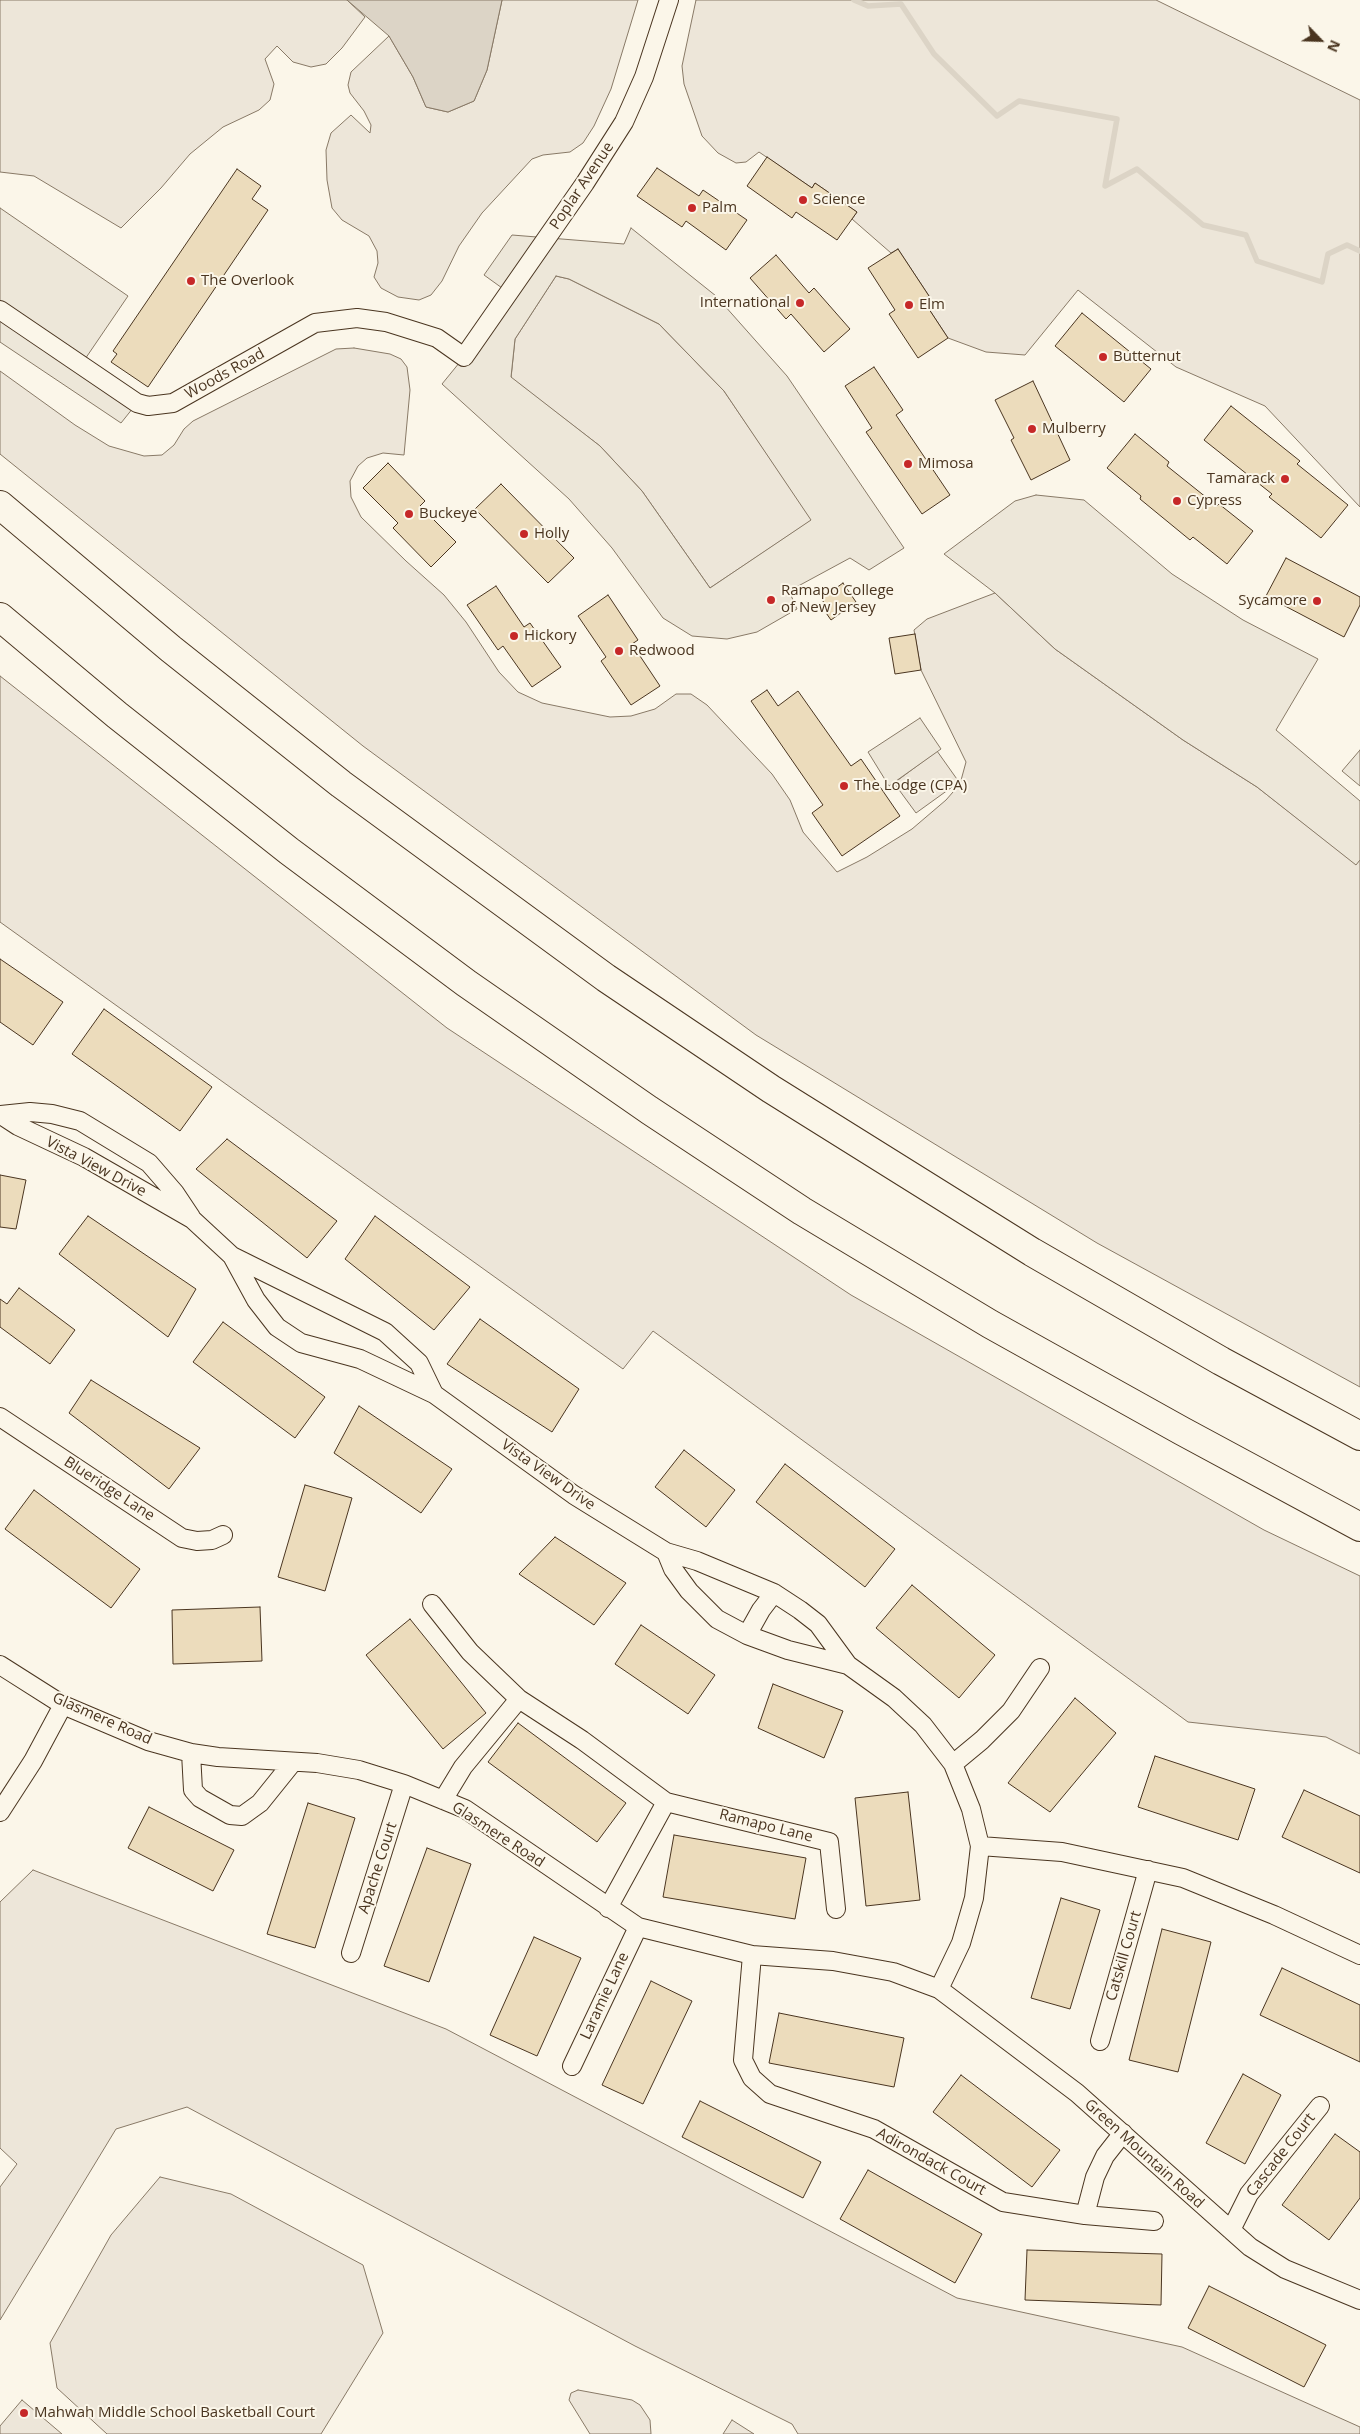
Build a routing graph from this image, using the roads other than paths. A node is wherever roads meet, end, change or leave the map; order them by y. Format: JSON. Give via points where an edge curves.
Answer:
{"nodes":[{"id":1,"x":669,"y":0,"type":"edge"},
{"id":2,"x":0,"y":310,"type":"edge"},
{"id":3,"x":464,"y":357,"type":"joint"},
{"id":4,"x":0,"y":505,"type":"edge"},
{"id":5,"x":0,"y":617,"type":"edge"},
{"id":6,"x":0,"y":1114,"type":"edge"},
{"id":7,"x":192,"y":1219,"type":"junction"},
{"id":8,"x":232,"y":1256,"type":"junction"},
{"id":9,"x":434,"y":1394,"type":"junction"},
{"id":10,"x":0,"y":1417,"type":"edge"},
{"id":11,"x":1360,"y":1436,"type":"edge"},
{"id":12,"x":1360,"y":1527,"type":"edge"},
{"id":13,"x":223,"y":1535,"type":"dead end"},
{"id":14,"x":666,"y":1552,"type":"junction"},
{"id":15,"x":774,"y":1593,"type":"junction"},
{"id":16,"x":432,"y":1604,"type":"dead end"},
{"id":17,"x":747,"y":1636,"type":"junction"},
{"id":18,"x":0,"y":1665,"type":"edge"},
{"id":19,"x":848,"y":1665,"type":"junction"},
{"id":20,"x":1040,"y":1668,"type":"dead end"},
{"id":21,"x":519,"y":1699,"type":"junction"},
{"id":22,"x":63,"y":1705,"type":"junction"},
{"id":23,"x":191,"y":1753,"type":"junction"},
{"id":24,"x":293,"y":1762,"type":"junction"},
{"id":25,"x":953,"y":1764,"type":"junction"},
{"id":26,"x":404,"y":1784,"type":"junction"},
{"id":27,"x":443,"y":1800,"type":"junction"},
{"id":28,"x":666,"y":1802,"type":"junction"},
{"id":29,"x":0,"y":1812,"type":"edge"},
{"id":30,"x":980,"y":1846,"type":"junction"},
{"id":31,"x":1148,"y":1870,"type":"junction"},
{"id":32,"x":608,"y":1908,"type":"junction"},
{"id":33,"x":836,"y":1909,"type":"dead end"},
{"id":34,"x":638,"y":1927,"type":"junction"},
{"id":35,"x":351,"y":1953,"type":"dead end"},
{"id":36,"x":1360,"y":1955,"type":"edge"},
{"id":37,"x":752,"y":1956,"type":"junction"},
{"id":38,"x":939,"y":1989,"type":"junction"},
{"id":39,"x":1100,"y":2041,"type":"dead end"},
{"id":40,"x":572,"y":2066,"type":"dead end"},
{"id":41,"x":1320,"y":2106,"type":"dead end"},
{"id":42,"x":1124,"y":2133,"type":"junction"},
{"id":43,"x":1085,"y":2215,"type":"junction"},
{"id":44,"x":1154,"y":2220,"type":"dead end"},
{"id":45,"x":1231,"y":2230,"type":"junction"},
{"id":46,"x":1360,"y":2300,"type":"edge"}],
"edges":[{"from":1,"to":3,"type":"street","name":"Poplar Avenue","via":[[644,76],[624,122]]},
{"from":2,"to":3,"type":"street","name":"Woods Road","via":[[137,403],[148,406],[173,403],[315,323],[357,318],[386,322],[437,338]]},
{"from":4,"to":11,"type":"highway","via":[[163,643],[341,784],[631,995],[838,1132],[1032,1252],[1221,1361]]},
{"from":5,"to":12,"type":"highway","via":[[304,862],[474,988],[649,1110],[802,1210],[990,1324]]},
{"from":6,"to":7,"type":"street","name":"Vista View Drive","via":[[84,1157]]},
{"from":6,"to":7,"type":"street","name":"Vista View Drive","via":[[30,1112],[80,1121],[149,1163],[175,1192]]},
{"from":7,"to":8,"type":"street","name":"Vista View Drive"},
{"from":8,"to":9,"type":"street","name":"Vista View Drive","via":[[385,1332],[419,1362]]},
{"from":8,"to":9,"type":"street","name":"Vista View Drive","via":[[256,1300],[277,1327],[301,1343],[360,1359]]},
{"from":9,"to":14,"type":"street","name":"Vista View Drive","via":[[574,1495]]},
{"from":10,"to":13,"type":"street","name":"Blueridge Lane","via":[[182,1538],[212,1540]]},
{"from":14,"to":15,"type":"street","name":"Vista View Drive","via":[[697,1561]]},
{"from":14,"to":17,"type":"street","name":"Vista View Drive","via":[[673,1569],[689,1591],[717,1619]]},
{"from":15,"to":17,"type":"street"},
{"from":15,"to":19,"type":"street","name":"Vista View Drive","via":[[818,1624]]},
{"from":16,"to":21,"type":"street","name":"Ramapo Lane","via":[[470,1652]]},
{"from":17,"to":19,"type":"street","name":"Vista View Drive"},
{"from":18,"to":22,"type":"street","name":"Glasmere Road"},
{"from":19,"to":25,"type":"street","name":"Vista View Drive","via":[[894,1698],[923,1726]]},
{"from":20,"to":25,"type":"street","via":[[1010,1711]]},
{"from":21,"to":27,"type":"street","via":[[463,1767]]},
{"from":21,"to":28,"type":"street","name":"Ramapo Lane","via":[[582,1740]]},
{"from":22,"to":23,"type":"street","name":"Glasmere Road","via":[[148,1741]]},
{"from":22,"to":29,"type":"street","via":[[33,1761]]},
{"from":23,"to":24,"type":"street","name":"Glasmere Road"},
{"from":23,"to":24,"type":"street","via":[[193,1790],[200,1798],[230,1815],[242,1816],[260,1804]]},
{"from":24,"to":26,"type":"street","name":"Glasmere Road","via":[[359,1770]]},
{"from":25,"to":30,"type":"street","name":"Vista View Drive","via":[[971,1809]]},
{"from":26,"to":27,"type":"street","name":"Glasmere Road"},
{"from":26,"to":35,"type":"street","name":"Apache Court"},
{"from":27,"to":32,"type":"street","name":"Glasmere Road","via":[[465,1809]]},
{"from":28,"to":32,"type":"street"},
{"from":28,"to":33,"type":"street","name":"Ramapo Lane","via":[[829,1842]]},
{"from":30,"to":31,"type":"street","via":[[1062,1852]]},
{"from":30,"to":38,"type":"street","name":"Vista View Drive","via":[[974,1898],[961,1943]]},
{"from":31,"to":36,"type":"street","via":[[1183,1878]]},
{"from":31,"to":39,"type":"street","name":"Catskill Court"},
{"from":32,"to":34,"type":"street","name":"Glasmere Road"},
{"from":34,"to":37,"type":"street","name":"Glasmere Road"},
{"from":34,"to":40,"type":"street","name":"Laramie Lane"},
{"from":37,"to":38,"type":"street","name":"Glasmere Road","via":[[833,1961],[893,1972]]},
{"from":37,"to":43,"type":"street","name":"Adirondack Court","via":[[742,2060],[752,2078],[770,2094],[874,2129],[1004,2202]]},
{"from":38,"to":42,"type":"street","name":"Green Mountain Road","via":[[1077,2092]]},
{"from":41,"to":45,"type":"street","name":"Cascade Court","via":[[1249,2194]]},
{"from":42,"to":43,"type":"street","via":[[1105,2156],[1095,2177]]},
{"from":42,"to":45,"type":"street","name":"Green Mountain Road"},
{"from":43,"to":44,"type":"street","name":"Adirondack Court"},
{"from":45,"to":46,"type":"street","name":"Green Mountain Road","via":[[1285,2269]]}]}
